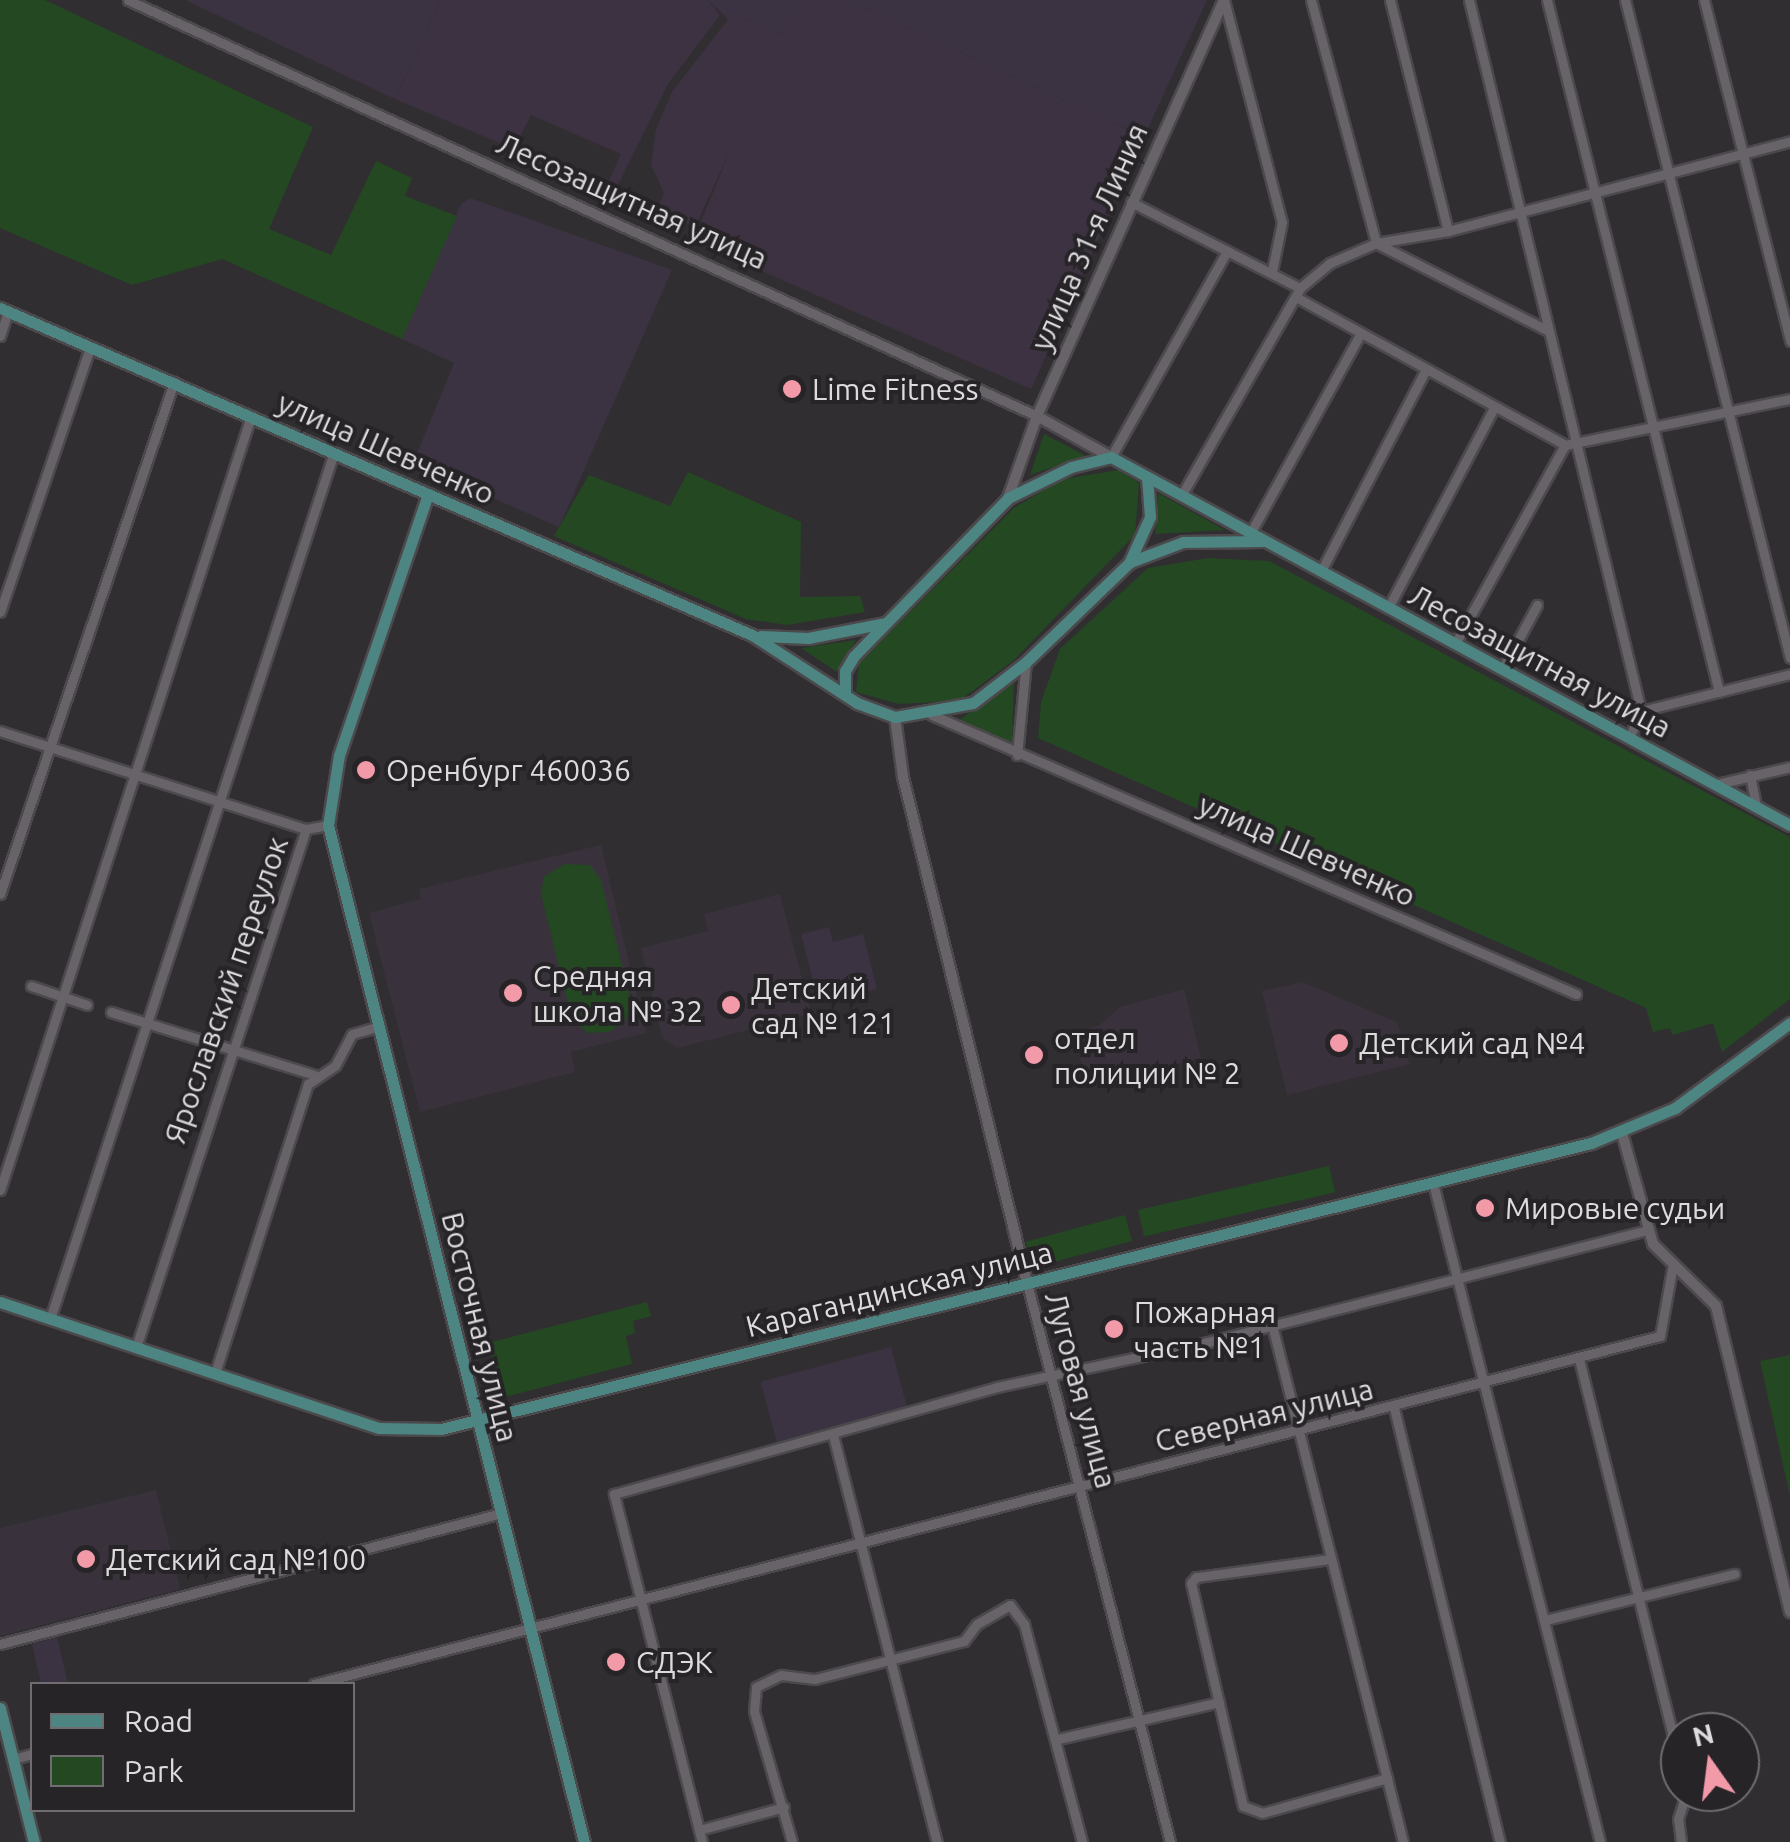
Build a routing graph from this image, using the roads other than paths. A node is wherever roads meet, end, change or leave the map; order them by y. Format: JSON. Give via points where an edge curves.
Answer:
{"nodes":[{"id":1,"x":128,"y":0,"type":"edge"},
{"id":2,"x":1224,"y":0,"type":"edge"},
{"id":3,"x":1311,"y":0,"type":"edge"},
{"id":4,"x":1390,"y":0,"type":"edge"},
{"id":5,"x":1469,"y":0,"type":"edge"},
{"id":6,"x":1547,"y":0,"type":"edge"},
{"id":7,"x":1626,"y":0,"type":"edge"},
{"id":8,"x":1704,"y":0,"type":"edge"},
{"id":9,"x":1790,"y":141,"type":"edge"},
{"id":10,"x":1744,"y":155,"type":"junction"},
{"id":11,"x":1669,"y":174,"type":"junction"},
{"id":12,"x":1595,"y":194,"type":"junction"},
{"id":13,"x":1132,"y":202,"type":"junction"},
{"id":14,"x":1518,"y":212,"type":"junction"},
{"id":15,"x":1448,"y":231,"type":"junction"},
{"id":16,"x":1376,"y":243,"type":"junction"},
{"id":17,"x":1225,"y":255,"type":"junction"},
{"id":18,"x":1272,"y":271,"type":"junction"},
{"id":19,"x":1298,"y":292,"type":"junction"},
{"id":20,"x":4,"y":310,"type":"edge"},
{"id":21,"x":1547,"y":330,"type":"junction"},
{"id":22,"x":0,"y":336,"type":"edge"},
{"id":23,"x":1359,"y":336,"type":"junction"},
{"id":24,"x":1790,"y":342,"type":"edge"},
{"id":25,"x":90,"y":347,"type":"junction"},
{"id":26,"x":1425,"y":371,"type":"junction"},
{"id":27,"x":174,"y":382,"type":"junction"},
{"id":28,"x":1790,"y":399,"type":"edge"},
{"id":29,"x":1494,"y":408,"type":"junction"},
{"id":30,"x":1731,"y":414,"type":"junction"},
{"id":31,"x":250,"y":416,"type":"junction"},
{"id":32,"x":1037,"y":416,"type":"junction"},
{"id":33,"x":1654,"y":432,"type":"junction"},
{"id":34,"x":1570,"y":446,"type":"junction"},
{"id":35,"x":334,"y":452,"type":"junction"},
{"id":36,"x":1111,"y":456,"type":"junction"},
{"id":37,"x":1147,"y":477,"type":"junction"},
{"id":38,"x":428,"y":494,"type":"junction"},
{"id":39,"x":1181,"y":496,"type":"junction"},
{"id":40,"x":1008,"y":498,"type":"junction"},
{"id":41,"x":1250,"y":532,"type":"junction"},
{"id":42,"x":1267,"y":542,"type":"junction"},
{"id":43,"x":1129,"y":562,"type":"junction"},
{"id":44,"x":1321,"y":571,"type":"junction"},
{"id":45,"x":1538,"y":604,"type":"dead end"},
{"id":46,"x":1388,"y":608,"type":"junction"},
{"id":47,"x":0,"y":612,"type":"edge"},
{"id":48,"x":885,"y":623,"type":"junction"},
{"id":49,"x":752,"y":636,"type":"junction"},
{"id":50,"x":1454,"y":644,"type":"junction"},
{"id":51,"x":1790,"y":658,"type":"edge"},
{"id":52,"x":1026,"y":662,"type":"junction"},
{"id":53,"x":1502,"y":670,"type":"junction"},
{"id":54,"x":1790,"y":674,"type":"edge"},
{"id":55,"x":845,"y":692,"type":"junction"},
{"id":56,"x":1720,"y":692,"type":"junction"},
{"id":57,"x":1641,"y":712,"type":"junction"},
{"id":58,"x":932,"y":715,"type":"junction"},
{"id":59,"x":895,"y":716,"type":"junction"},
{"id":60,"x":0,"y":731,"type":"edge"},
{"id":61,"x":1629,"y":738,"type":"junction"},
{"id":62,"x":50,"y":746,"type":"junction"},
{"id":63,"x":1017,"y":755,"type":"junction"},
{"id":64,"x":1790,"y":767,"type":"edge"},
{"id":65,"x":135,"y":773,"type":"junction"},
{"id":66,"x":1750,"y":775,"type":"junction"},
{"id":67,"x":1716,"y":784,"type":"junction"},
{"id":68,"x":221,"y":802,"type":"junction"},
{"id":69,"x":1756,"y":806,"type":"junction"},
{"id":70,"x":328,"y":825,"type":"junction"},
{"id":71,"x":1790,"y":825,"type":"edge"},
{"id":72,"x":306,"y":829,"type":"junction"},
{"id":73,"x":0,"y":894,"type":"edge"},
{"id":74,"x":31,"y":986,"type":"dead end"},
{"id":75,"x":1576,"y":994,"type":"dead end"},
{"id":76,"x":60,"y":996,"type":"junction"},
{"id":77,"x":87,"y":1005,"type":"dead end"},
{"id":78,"x":111,"y":1012,"type":"dead end"},
{"id":79,"x":147,"y":1022,"type":"junction"},
{"id":80,"x":1790,"y":1023,"type":"edge"},
{"id":81,"x":377,"y":1027,"type":"junction"},
{"id":82,"x":230,"y":1050,"type":"junction"},
{"id":83,"x":314,"y":1076,"type":"junction"},
{"id":84,"x":1622,"y":1133,"type":"junction"},
{"id":85,"x":1434,"y":1183,"type":"junction"},
{"id":86,"x":0,"y":1190,"type":"edge"},
{"id":87,"x":1648,"y":1230,"type":"junction"},
{"id":88,"x":1672,"y":1269,"type":"junction"},
{"id":89,"x":1456,"y":1275,"type":"junction"},
{"id":90,"x":1027,"y":1283,"type":"junction"},
{"id":91,"x":0,"y":1302,"type":"edge"},
{"id":92,"x":50,"y":1318,"type":"junction"},
{"id":93,"x":1272,"y":1325,"type":"junction"},
{"id":94,"x":136,"y":1346,"type":"junction"},
{"id":95,"x":1579,"y":1359,"type":"junction"},
{"id":96,"x":215,"y":1372,"type":"junction"},
{"id":97,"x":1051,"y":1376,"type":"junction"},
{"id":98,"x":1486,"y":1385,"type":"junction"},
{"id":99,"x":1394,"y":1408,"type":"junction"},
{"id":100,"x":478,"y":1421,"type":"junction"},
{"id":101,"x":1298,"y":1432,"type":"junction"},
{"id":102,"x":833,"y":1436,"type":"junction"},
{"id":103,"x":1082,"y":1486,"type":"junction"},
{"id":104,"x":502,"y":1513,"type":"junction"},
{"id":105,"x":861,"y":1540,"type":"junction"},
{"id":106,"x":1330,"y":1559,"type":"junction"},
{"id":107,"x":1734,"y":1574,"type":"dead end"},
{"id":108,"x":1635,"y":1596,"type":"junction"},
{"id":109,"x":639,"y":1600,"type":"junction"},
{"id":110,"x":1790,"y":1612,"type":"edge"},
{"id":111,"x":1545,"y":1620,"type":"junction"},
{"id":112,"x":532,"y":1632,"type":"junction"},
{"id":113,"x":0,"y":1644,"type":"edge"},
{"id":114,"x":893,"y":1663,"type":"junction"},
{"id":115,"x":322,"y":1682,"type":"edge"},
{"id":116,"x":1219,"y":1702,"type":"junction"},
{"id":117,"x":0,"y":1708,"type":"edge"},
{"id":118,"x":1666,"y":1712,"type":"edge"},
{"id":119,"x":1140,"y":1722,"type":"junction"},
{"id":120,"x":1058,"y":1739,"type":"junction"},
{"id":121,"x":30,"y":1755,"type":"edge"},
{"id":122,"x":13,"y":1759,"type":"junction"},
{"id":123,"x":1386,"y":1778,"type":"junction"},
{"id":124,"x":784,"y":1808,"type":"junction"},
{"id":125,"x":1681,"y":1812,"type":"edge"},
{"id":126,"x":699,"y":1830,"type":"junction"},
{"id":127,"x":34,"y":1842,"type":"edge"},
{"id":128,"x":584,"y":1842,"type":"edge"},
{"id":129,"x":702,"y":1842,"type":"edge"},
{"id":130,"x":792,"y":1842,"type":"edge"},
{"id":131,"x":936,"y":1842,"type":"edge"},
{"id":132,"x":1082,"y":1842,"type":"edge"},
{"id":133,"x":1170,"y":1842,"type":"edge"},
{"id":134,"x":1403,"y":1842,"type":"edge"},
{"id":135,"x":1500,"y":1842,"type":"edge"},
{"id":136,"x":1600,"y":1842,"type":"edge"},
{"id":137,"x":1681,"y":1842,"type":"edge"}],
"edges":[{"from":1,"to":32,"type":"street","name":"Лесозащитная улица"},
{"from":2,"to":13,"type":"street","name":"улица 31-я Линия"},
{"from":2,"to":18,"type":"street","via":[[1282,222]]},
{"from":3,"to":16,"type":"street"},
{"from":4,"to":15,"type":"street"},
{"from":5,"to":14,"type":"street"},
{"from":6,"to":12,"type":"street"},
{"from":7,"to":11,"type":"street"},
{"from":8,"to":10,"type":"street"},
{"from":9,"to":10,"type":"street"},
{"from":10,"to":11,"type":"street"},
{"from":10,"to":24,"type":"street"},
{"from":11,"to":12,"type":"street"},
{"from":11,"to":30,"type":"street"},
{"from":12,"to":14,"type":"street"},
{"from":12,"to":33,"type":"street"},
{"from":13,"to":17,"type":"street"},
{"from":13,"to":32,"type":"street","name":"улица 31-я Линия"},
{"from":14,"to":15,"type":"street"},
{"from":14,"to":21,"type":"street"},
{"from":15,"to":16,"type":"street"},
{"from":16,"to":19,"type":"street","via":[[1330,263]]},
{"from":16,"to":21,"type":"street"},
{"from":17,"to":18,"type":"street"},
{"from":17,"to":36,"type":"street"},
{"from":18,"to":19,"type":"street"},
{"from":19,"to":23,"type":"street"},
{"from":19,"to":39,"type":"street"},
{"from":20,"to":22,"type":"street"},
{"from":20,"to":25,"type":"main road","name":"улица Шевченко"},
{"from":21,"to":34,"type":"street"},
{"from":23,"to":26,"type":"street"},
{"from":23,"to":41,"type":"street"},
{"from":25,"to":27,"type":"main road","name":"улица Шевченко"},
{"from":25,"to":47,"type":"street"},
{"from":26,"to":29,"type":"street"},
{"from":26,"to":44,"type":"street"},
{"from":27,"to":31,"type":"main road","name":"улица Шевченко"},
{"from":27,"to":62,"type":"street"},
{"from":28,"to":30,"type":"street"},
{"from":29,"to":34,"type":"street"},
{"from":29,"to":46,"type":"street"},
{"from":30,"to":33,"type":"street"},
{"from":30,"to":51,"type":"street"},
{"from":31,"to":35,"type":"main road","name":"улица Шевченко"},
{"from":31,"to":65,"type":"street"},
{"from":32,"to":36,"type":"street","name":"Лесозащитная улица"},
{"from":32,"to":40,"type":"street","name":"улица 31-я Линия"},
{"from":33,"to":34,"type":"street"},
{"from":33,"to":56,"type":"street"},
{"from":34,"to":50,"type":"street"},
{"from":34,"to":57,"type":"street"},
{"from":35,"to":38,"type":"main road","name":"улица Шевченко"},
{"from":35,"to":68,"type":"street"},
{"from":36,"to":37,"type":"main road","name":"Лесозащитная улица"},
{"from":36,"to":40,"type":"main road","via":[[1070,466]]},
{"from":37,"to":39,"type":"main road","name":"Лесозащитная улица"},
{"from":37,"to":43,"type":"main road","via":[[1150,517]]},
{"from":38,"to":49,"type":"main road","name":"улица Шевченко"},
{"from":38,"to":70,"type":"main road","name":"Ярославский переулок","via":[[339,755]]},
{"from":39,"to":41,"type":"main road","name":"Лесозащитная улица"},
{"from":40,"to":48,"type":"main road"},
{"from":41,"to":42,"type":"main road","name":"Лесозащитная улица"},
{"from":42,"to":43,"type":"main road","name":"Лесозащитная улица","via":[[1183,542]]},
{"from":42,"to":44,"type":"main road","name":"Лесозащитная улица"},
{"from":43,"to":52,"type":"main road"},
{"from":44,"to":46,"type":"main road","name":"Лесозащитная улица"},
{"from":45,"to":53,"type":"street"},
{"from":46,"to":50,"type":"main road","name":"Лесозащитная улица"},
{"from":48,"to":49,"type":"main road","name":"улица Шевченко","via":[[808,638]]},
{"from":48,"to":55,"type":"main road","via":[[847,666]]},
{"from":49,"to":55,"type":"main road","name":"улица Шевченко"},
{"from":50,"to":53,"type":"main road","name":"Лесозащитная улица"},
{"from":52,"to":58,"type":"main road","via":[[973,703]]},
{"from":52,"to":63,"type":"street"},
{"from":53,"to":61,"type":"main road","name":"Лесозащитная улица"},
{"from":54,"to":56,"type":"street"},
{"from":55,"to":59,"type":"main road","name":"улица Шевченко"},
{"from":56,"to":57,"type":"street"},
{"from":57,"to":61,"type":"street"},
{"from":58,"to":59,"type":"main road"},
{"from":58,"to":63,"type":"street","name":"улица Шевченко"},
{"from":59,"to":90,"type":"street","name":"Луговая улица","via":[[902,777]]},
{"from":60,"to":62,"type":"street"},
{"from":61,"to":67,"type":"main road","name":"Лесозащитная улица"},
{"from":62,"to":65,"type":"street"},
{"from":62,"to":73,"type":"street"},
{"from":63,"to":75,"type":"street","name":"улица Шевченко"},
{"from":64,"to":66,"type":"street"},
{"from":65,"to":68,"type":"street"},
{"from":65,"to":76,"type":"street"},
{"from":66,"to":67,"type":"street"},
{"from":66,"to":69,"type":"street"},
{"from":67,"to":69,"type":"main road","name":"Лесозащитная улица"},
{"from":68,"to":72,"type":"street"},
{"from":68,"to":79,"type":"street"},
{"from":69,"to":71,"type":"main road","name":"Лесозащитная улица"},
{"from":70,"to":72,"type":"street","name":"Ярославский переулок"},
{"from":70,"to":81,"type":"main road","name":"Восточная улица"},
{"from":72,"to":82,"type":"street","name":"Ярославский переулок"},
{"from":74,"to":76,"type":"street"},
{"from":76,"to":77,"type":"street"},
{"from":76,"to":86,"type":"street"},
{"from":78,"to":79,"type":"street"},
{"from":79,"to":82,"type":"street"},
{"from":79,"to":92,"type":"street"},
{"from":80,"to":84,"type":"main road","name":"Карагандинская улица","via":[[1675,1108]]},
{"from":81,"to":83,"type":"street","via":[[352,1034],[335,1066]]},
{"from":81,"to":100,"type":"main road","name":"Восточная улица"},
{"from":82,"to":83,"type":"street"},
{"from":82,"to":94,"type":"street","name":"Ярославский переулок"},
{"from":83,"to":96,"type":"street"},
{"from":84,"to":85,"type":"main road","name":"Карагандинская улица"},
{"from":84,"to":87,"type":"street"},
{"from":85,"to":89,"type":"street"},
{"from":85,"to":90,"type":"main road","name":"Карагандинская улица"},
{"from":87,"to":88,"type":"street"},
{"from":87,"to":89,"type":"street"},
{"from":88,"to":95,"type":"street","name":"Северная улица","via":[[1660,1336]]},
{"from":88,"to":110,"type":"street","via":[[1710,1294],[1716,1306]]},
{"from":89,"to":93,"type":"street"},
{"from":89,"to":98,"type":"street"},
{"from":90,"to":97,"type":"street","name":"Луговая улица"},
{"from":90,"to":100,"type":"main road","name":"Карагандинская улица"},
{"from":91,"to":92,"type":"main road","name":"Карагандинская улица"},
{"from":92,"to":94,"type":"main road","name":"Карагандинская улица"},
{"from":93,"to":97,"type":"street"},
{"from":93,"to":101,"type":"street"},
{"from":94,"to":96,"type":"main road","name":"Карагандинская улица"},
{"from":95,"to":98,"type":"street","name":"Северная улица"},
{"from":95,"to":108,"type":"street"},
{"from":96,"to":100,"type":"main road","name":"Карагандинская улица","via":[[379,1428],[417,1432]]},
{"from":97,"to":102,"type":"street"},
{"from":97,"to":103,"type":"street","name":"Луговая улица"},
{"from":98,"to":99,"type":"street","name":"Северная улица"},
{"from":98,"to":111,"type":"street"},
{"from":99,"to":101,"type":"street","name":"Северная улица"},
{"from":99,"to":135,"type":"street"},
{"from":100,"to":104,"type":"main road","name":"Восточная улица"},
{"from":101,"to":103,"type":"street","name":"Северная улица"},
{"from":101,"to":106,"type":"street"},
{"from":102,"to":105,"type":"street"},
{"from":102,"to":109,"type":"street","via":[[614,1494]]},
{"from":103,"to":105,"type":"street","name":"Северная улица"},
{"from":103,"to":119,"type":"street","name":"Луговая улица"},
{"from":104,"to":112,"type":"main road","name":"Восточная улица"},
{"from":104,"to":113,"type":"street"},
{"from":105,"to":109,"type":"street","name":"Северная улица"},
{"from":105,"to":114,"type":"street"},
{"from":106,"to":116,"type":"street","via":[[1196,1576],[1191,1590]]},
{"from":106,"to":123,"type":"street"},
{"from":107,"to":108,"type":"street"},
{"from":108,"to":111,"type":"street"},
{"from":108,"to":118,"type":"street"},
{"from":109,"to":112,"type":"street","name":"Северная улица"},
{"from":109,"to":126,"type":"street"},
{"from":111,"to":136,"type":"street"},
{"from":112,"to":115,"type":"street","name":"Северная улица"},
{"from":112,"to":128,"type":"main road","name":"Восточная улица"},
{"from":114,"to":120,"type":"street","via":[[964,1641],[1000,1608],[1018,1609]]},
{"from":114,"to":124,"type":"street","via":[[815,1678],[781,1675],[756,1688],[754,1711]]},
{"from":114,"to":131,"type":"street"},
{"from":116,"to":119,"type":"street"},
{"from":116,"to":123,"type":"street","via":[[1249,1813]]},
{"from":117,"to":122,"type":"main road"},
{"from":119,"to":120,"type":"street"},
{"from":119,"to":133,"type":"street","name":"Луговая улица"},
{"from":120,"to":132,"type":"street","via":[[1064,1787]]},
{"from":121,"to":122,"type":"street"},
{"from":122,"to":127,"type":"main road"},
{"from":123,"to":134,"type":"street"},
{"from":124,"to":126,"type":"street"},
{"from":124,"to":130,"type":"street"},
{"from":125,"to":137,"type":"street"},
{"from":126,"to":129,"type":"street"}]}
